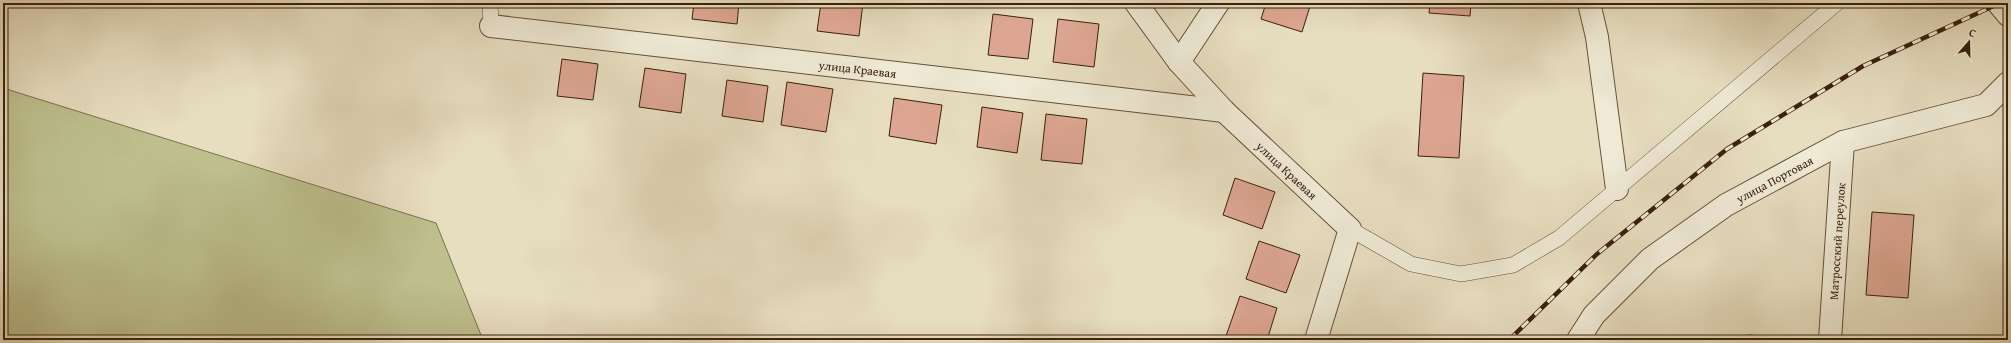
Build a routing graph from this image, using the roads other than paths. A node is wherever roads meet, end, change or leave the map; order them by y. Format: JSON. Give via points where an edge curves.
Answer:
{"nodes":[{"id":1,"x":490,"y":3,"type":"edge"},
{"id":2,"x":1136,"y":3,"type":"edge"},
{"id":3,"x":1218,"y":3,"type":"edge"},
{"id":4,"x":1588,"y":3,"type":"edge"},
{"id":5,"x":1837,"y":3,"type":"edge"},
{"id":6,"x":1998,"y":3,"type":"edge"},
{"id":7,"x":2008,"y":15,"type":"edge"},
{"id":8,"x":491,"y":26,"type":"joint"},
{"id":9,"x":1179,"y":62,"type":"junction"},
{"id":10,"x":2008,"y":83,"type":"edge"},
{"id":11,"x":1224,"y":111,"type":"junction"},
{"id":12,"x":1843,"y":142,"type":"junction"},
{"id":13,"x":1617,"y":189,"type":"junction"},
{"id":14,"x":1350,"y":229,"type":"junction"},
{"id":15,"x":1316,"y":340,"type":"edge"},
{"id":16,"x":1578,"y":340,"type":"edge"},
{"id":17,"x":1830,"y":340,"type":"edge"}],
"edges":[{"from":1,"to":8,"type":"lane"},
{"from":2,"to":9,"type":"street","name":"улица Краевая"},
{"from":3,"to":9,"type":"street"},
{"from":4,"to":13,"type":"street","via":[[1598,37]]},
{"from":5,"to":13,"type":"lane"},
{"from":6,"to":7,"type":"street"},
{"from":8,"to":11,"type":"street","name":"улица Краевая"},
{"from":9,"to":11,"type":"street","name":"улица Краевая"},
{"from":10,"to":12,"type":"street","name":"улица Портовая","via":[[1986,105]]},
{"from":11,"to":14,"type":"street","name":"улица Краевая"},
{"from":12,"to":16,"type":"street","name":"улица Портовая","via":[[1726,204],[1650,259],[1594,315]]},
{"from":12,"to":17,"type":"street","name":"Матросский переулок"},
{"from":13,"to":14,"type":"lane","via":[[1559,238],[1513,265],[1461,274],[1411,264]]},
{"from":14,"to":15,"type":"street"}]}
